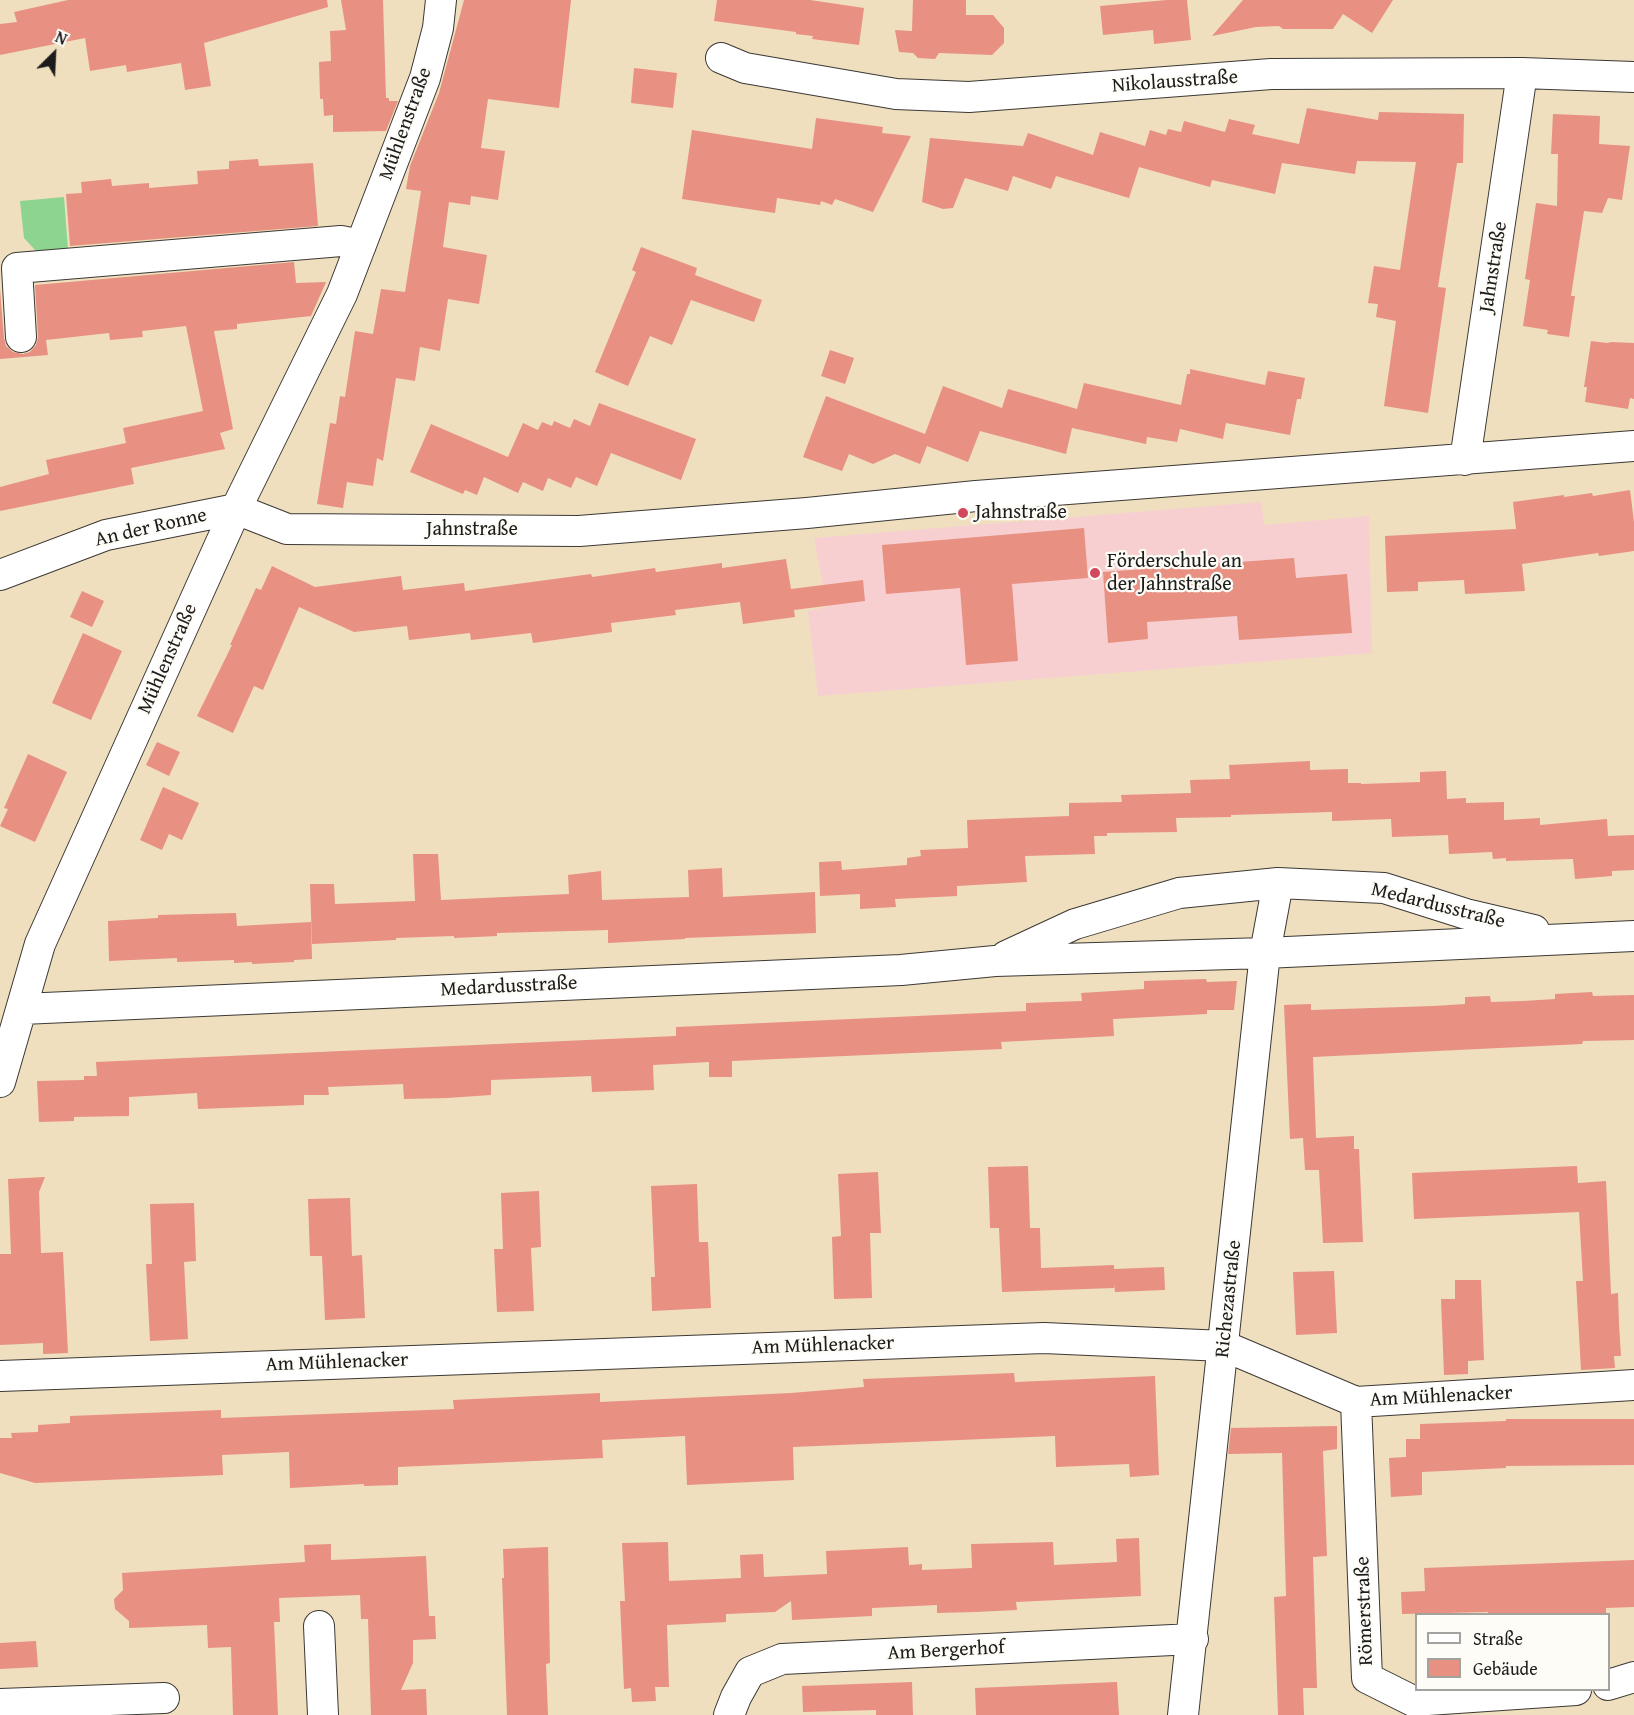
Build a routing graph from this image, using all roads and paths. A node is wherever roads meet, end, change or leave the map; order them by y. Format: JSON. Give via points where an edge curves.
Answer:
{"nodes":[{"id":1,"x":441,"y":0,"type":"edge"},
{"id":2,"x":721,"y":58,"type":"dead end"},
{"id":3,"x":1522,"y":73,"type":"junction"},
{"id":4,"x":1634,"y":77,"type":"edge"},
{"id":5,"x":361,"y":246,"type":"junction"},
{"id":6,"x":21,"y":337,"type":"dead end"},
{"id":7,"x":1634,"y":447,"type":"edge"},
{"id":8,"x":1465,"y":460,"type":"junction"},
{"id":9,"x":236,"y":509,"type":"junction"},
{"id":10,"x":0,"y":575,"type":"edge"},
{"id":11,"x":1278,"y":883,"type":"junction"},
{"id":12,"x":1634,"y":936,"type":"edge"},
{"id":13,"x":1568,"y":938,"type":"junction"},
{"id":14,"x":1265,"y":953,"type":"junction"},
{"id":15,"x":995,"y":961,"type":"junction"},
{"id":16,"x":22,"y":1010,"type":"junction"},
{"id":17,"x":0,"y":1082,"type":"edge"},
{"id":18,"x":1224,"y":1346,"type":"junction"},
{"id":19,"x":0,"y":1376,"type":"edge"},
{"id":20,"x":1634,"y":1385,"type":"edge"},
{"id":21,"x":1356,"y":1402,"type":"junction"},
{"id":22,"x":319,"y":1626,"type":"dead end"},
{"id":23,"x":1193,"y":1639,"type":"junction"},
{"id":24,"x":1634,"y":1677,"type":"edge"},
{"id":25,"x":1610,"y":1684,"type":"edge"},
{"id":26,"x":1549,"y":1691,"type":"edge"},
{"id":27,"x":164,"y":1698,"type":"dead end"},
{"id":28,"x":0,"y":1704,"type":"edge"},
{"id":29,"x":323,"y":1715,"type":"edge"},
{"id":30,"x":729,"y":1715,"type":"edge"},
{"id":31,"x":1183,"y":1715,"type":"edge"}],
"edges":[{"from":1,"to":5,"type":"street","name":"Mühlenstraße","via":[[425,78]]},
{"from":2,"to":3,"type":"street","name":"Nikolausstraße","via":[[745,68],[896,94],[969,98],[1271,74]]},
{"from":3,"to":4,"type":"street","name":"Nikolausstraße"},
{"from":3,"to":8,"type":"street","name":"Jahnstraße"},
{"from":5,"to":6,"type":"street","via":[[341,241],[17,268]]},
{"from":5,"to":9,"type":"street","name":"Mühlenstraße","via":[[342,294]]},
{"from":7,"to":8,"type":"street","name":"Jahnstraße"},
{"from":8,"to":9,"type":"street","name":"Jahnstraße","via":[[976,496],[579,531],[287,528]]},
{"from":9,"to":10,"type":"street","name":"An der Ronne","via":[[106,535]]},
{"from":9,"to":16,"type":"street","name":"Mühlenstraße","via":[[40,944]]},
{"from":11,"to":13,"type":"street","name":"Medardusstraße","via":[[1384,888],[1466,914]]},
{"from":11,"to":14,"type":"street","name":"Richezastraße"},
{"from":11,"to":15,"type":"street","name":"Medardusstraße","via":[[1179,893],[1075,924]]},
{"from":12,"to":13,"type":"street","name":"Medardusstraße"},
{"from":13,"to":14,"type":"street","name":"Medardusstraße"},
{"from":14,"to":15,"type":"street","name":"Medardusstraße"},
{"from":14,"to":18,"type":"street","name":"Richezastraße"},
{"from":15,"to":16,"type":"street","name":"Medardusstraße","via":[[901,970]]},
{"from":16,"to":17,"type":"street","name":"Mühlenstraße"},
{"from":18,"to":19,"type":"street","name":"Am Mühlenacker","via":[[1044,1338]]},
{"from":18,"to":21,"type":"street","name":"Am Mühlenacker"},
{"from":18,"to":23,"type":"street","name":"Richezastraße"},
{"from":20,"to":21,"type":"street","name":"Am Mühlenacker"},
{"from":21,"to":26,"type":"street","name":"Römerstraße","via":[[1367,1678],[1413,1701]]},
{"from":22,"to":29,"type":"street"},
{"from":23,"to":30,"type":"street","name":"Am Bergerhof","via":[[782,1659],[750,1672]]},
{"from":23,"to":31,"type":"street","name":"Richezastraße"},
{"from":24,"to":25,"type":"street"},
{"from":27,"to":28,"type":"street"}]}
